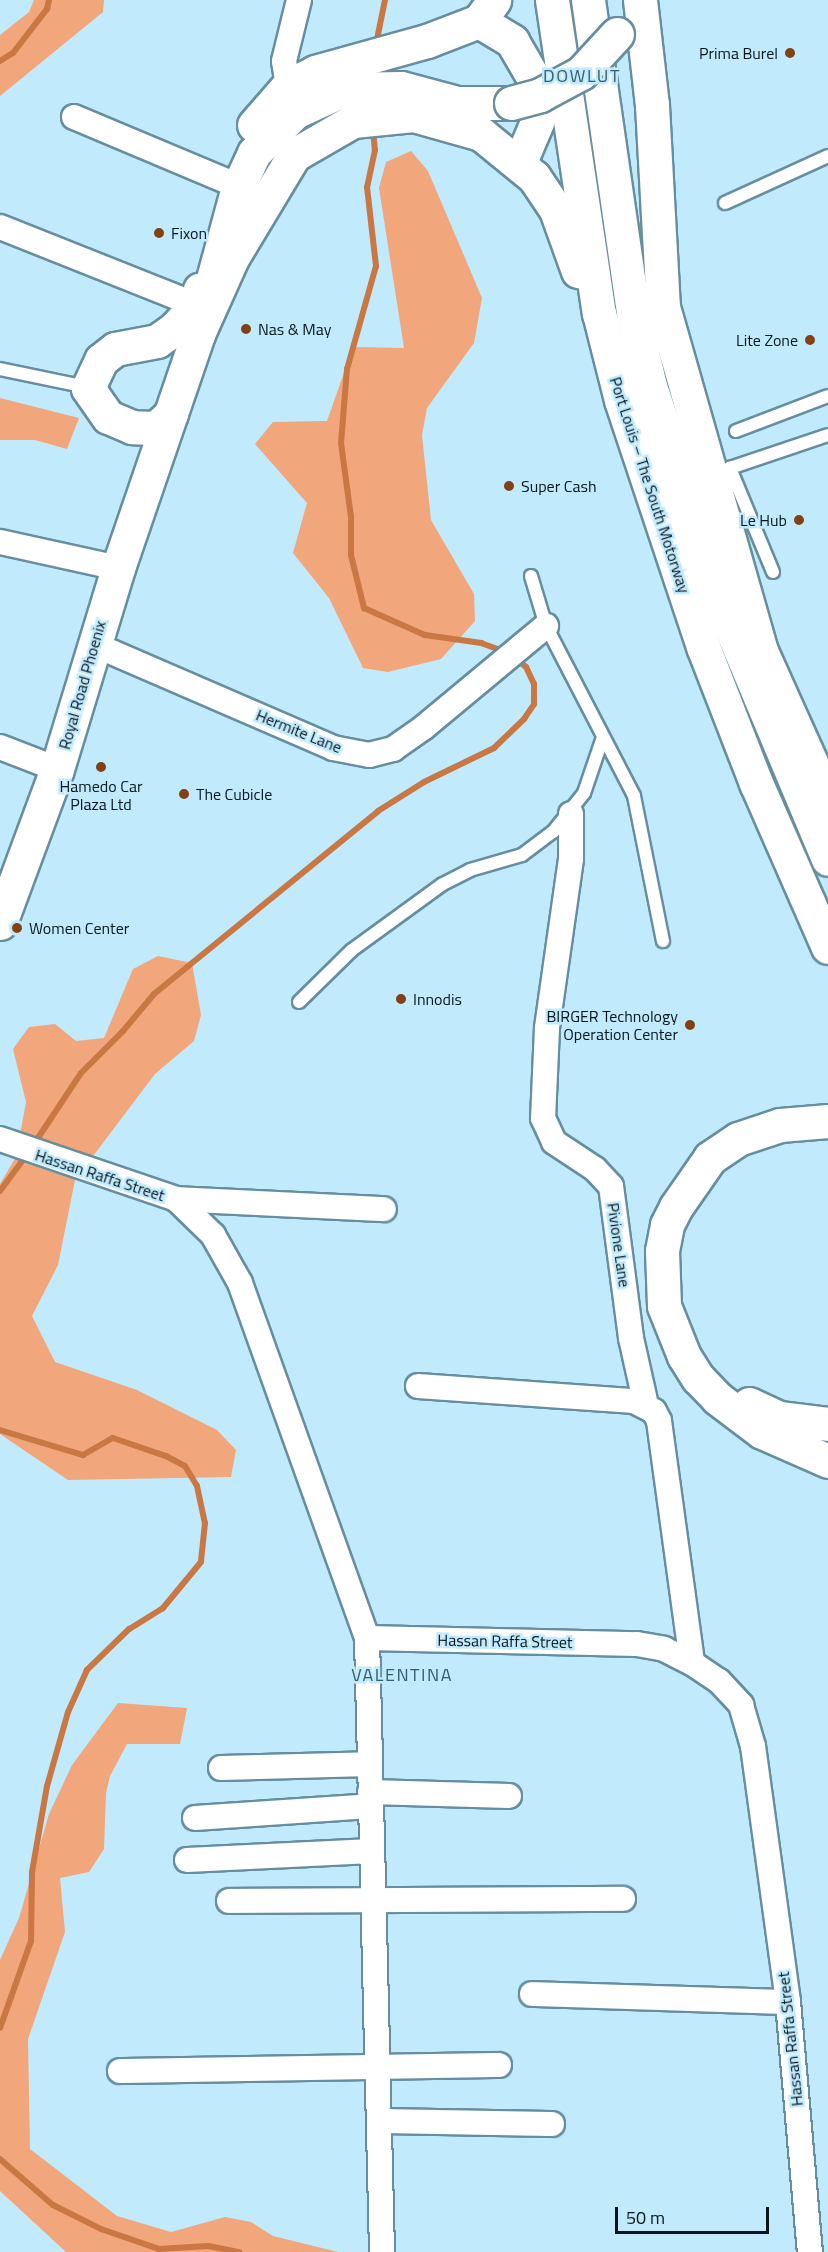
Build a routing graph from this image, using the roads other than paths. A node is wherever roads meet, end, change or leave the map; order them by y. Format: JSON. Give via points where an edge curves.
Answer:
{"nodes":[{"id":1,"x":299,"y":0,"type":"edge"},
{"id":2,"x":552,"y":0,"type":"edge"},
{"id":3,"x":588,"y":0,"type":"edge"},
{"id":4,"x":632,"y":0,"type":"edge"},
{"id":5,"x":640,"y":0,"type":"edge"},
{"id":6,"x":486,"y":10,"type":"edge"},
{"id":7,"x":288,"y":86,"type":"junction"},
{"id":8,"x":74,"y":117,"type":"dead end"},
{"id":9,"x":828,"y":156,"type":"edge"},
{"id":10,"x":520,"y":162,"type":"junction"},
{"id":11,"x":224,"y":180,"type":"junction"},
{"id":12,"x":725,"y":203,"type":"dead end"},
{"id":13,"x":0,"y":227,"type":"edge"},
{"id":14,"x":197,"y":319,"type":"junction"},
{"id":15,"x":0,"y":369,"type":"edge"},
{"id":16,"x":88,"y":388,"type":"junction"},
{"id":17,"x":828,"y":396,"type":"edge"},
{"id":18,"x":621,"y":400,"type":"junction"},
{"id":19,"x":171,"y":414,"type":"junction"},
{"id":20,"x":132,"y":427,"type":"junction"},
{"id":21,"x":736,"y":431,"type":"dead end"},
{"id":22,"x":828,"y":435,"type":"edge"},
{"id":23,"x":148,"y":479,"type":"junction"},
{"id":24,"x":0,"y":542,"type":"edge"},
{"id":25,"x":118,"y":568,"type":"junction"},
{"id":26,"x":773,"y":572,"type":"dead end"},
{"id":27,"x":531,"y":576,"type":"dead end"},
{"id":28,"x":546,"y":626,"type":"junction"},
{"id":29,"x":93,"y":644,"type":"junction"},
{"id":30,"x":761,"y":651,"type":"junction"},
{"id":31,"x":769,"y":724,"type":"junction"},
{"id":32,"x":602,"y":740,"type":"junction"},
{"id":33,"x":0,"y":747,"type":"edge"},
{"id":34,"x":57,"y":769,"type":"junction"},
{"id":35,"x":828,"y":800,"type":"edge"},
{"id":36,"x":571,"y":814,"type":"junction"},
{"id":37,"x":828,"y":859,"type":"edge"},
{"id":38,"x":1,"y":917,"type":"edge"},
{"id":39,"x":663,"y":941,"type":"dead end"},
{"id":40,"x":828,"y":947,"type":"edge"},
{"id":41,"x":299,"y":1002,"type":"dead end"},
{"id":42,"x":828,"y":1121,"type":"edge"},
{"id":43,"x":828,"y":1136,"type":"edge"},
{"id":44,"x":0,"y":1139,"type":"edge"},
{"id":45,"x":176,"y":1199,"type":"junction"},
{"id":46,"x":384,"y":1209,"type":"dead end"},
{"id":47,"x":418,"y":1386,"type":"dead end"},
{"id":48,"x":646,"y":1405,"type":"junction"},
{"id":49,"x":828,"y":1424,"type":"edge"},
{"id":50,"x":828,"y":1461,"type":"edge"},
{"id":51,"x":367,"y":1638,"type":"junction"},
{"id":52,"x":692,"y":1663,"type":"junction"},
{"id":53,"x":369,"y":1764,"type":"junction"},
{"id":54,"x":221,"y":1768,"type":"dead end"},
{"id":55,"x":509,"y":1796,"type":"dead end"},
{"id":56,"x":370,"y":1799,"type":"junction"},
{"id":57,"x":195,"y":1818,"type":"dead end"},
{"id":58,"x":372,"y":1851,"type":"junction"},
{"id":59,"x":188,"y":1860,"type":"dead end"},
{"id":60,"x":373,"y":1898,"type":"junction"},
{"id":61,"x":623,"y":1899,"type":"dead end"},
{"id":62,"x":229,"y":1901,"type":"dead end"},
{"id":63,"x":532,"y":1994,"type":"dead end"},
{"id":64,"x":788,"y":2002,"type":"junction"},
{"id":65,"x":379,"y":2064,"type":"junction"},
{"id":66,"x":499,"y":2065,"type":"dead end"},
{"id":67,"x":120,"y":2072,"type":"dead end"},
{"id":68,"x":380,"y":2121,"type":"junction"},
{"id":69,"x":552,"y":2124,"type":"dead end"},
{"id":70,"x":382,"y":2252,"type":"edge"},
{"id":71,"x":810,"y":2252,"type":"edge"}],
"edges":[{"from":1,"to":7,"type":"street","via":[[284,61]]},
{"from":2,"to":18,"type":"main road","name":"Port Louis – The South Motorway","via":[[599,313]]},
{"from":3,"to":31,"type":"main road","name":"Port Louis – The South Motorway","via":[[634,318],[650,386],[708,566]]},
{"from":4,"to":14,"type":"main road","bridge":true,"via":[[617,34],[581,73],[540,95],[512,103],[458,103],[401,88],[345,89],[295,112],[269,134],[241,178]]},
{"from":5,"to":30,"type":"main road","via":[[652,105],[663,307]]},
{"from":6,"to":7,"type":"main road","via":[[427,41],[315,72]]},
{"from":6,"to":10,"type":"main road","via":[[512,41],[534,79],[537,122]]},
{"from":7,"to":11,"type":"main road","via":[[244,140]]},
{"from":8,"to":11,"type":"street"},
{"from":9,"to":12,"type":"lane"},
{"from":10,"to":14,"type":"main road","via":[[481,134],[414,115],[353,121],[294,155]]},
{"from":10,"to":18,"type":"main road","via":[[556,210]]},
{"from":11,"to":14,"type":"main road"},
{"from":13,"to":14,"type":"street"},
{"from":14,"to":16,"type":"main road","via":[[157,341],[115,349],[100,360]]},
{"from":14,"to":19,"type":"main road","name":"Royal Road Phoenix"},
{"from":15,"to":16,"type":"lane"},
{"from":16,"to":20,"type":"main road","via":[[108,417]]},
{"from":17,"to":21,"type":"lane"},
{"from":18,"to":40,"type":"main road","name":"Port Louis – The South Motorway","via":[[705,650],[756,783]]},
{"from":19,"to":20,"type":"main road","via":[[156,428]]},
{"from":19,"to":23,"type":"main road","name":"Royal Road Phoenix"},
{"from":20,"to":23,"type":"main road"},
{"from":22,"to":26,"type":"lane","via":[[730,468]]},
{"from":23,"to":25,"type":"main road","name":"Royal Road Phoenix"},
{"from":24,"to":25,"type":"street"},
{"from":25,"to":29,"type":"main road","name":"Royal Road Phoenix"},
{"from":27,"to":28,"type":"lane"},
{"from":28,"to":29,"type":"street","name":"Hermite Lane","via":[[423,728],[393,749],[369,754],[333,748]]},
{"from":28,"to":32,"type":"lane"},
{"from":29,"to":34,"type":"main road","name":"Royal Road Phoenix"},
{"from":30,"to":31,"type":"main road"},
{"from":30,"to":35,"type":"main road"},
{"from":31,"to":37,"type":"main road","name":"Port Louis – The South Motorway"},
{"from":32,"to":36,"type":"lane","via":[[594,770]]},
{"from":32,"to":39,"type":"lane","via":[[634,796]]},
{"from":33,"to":34,"type":"street"},
{"from":34,"to":38,"type":"main road","name":"Royal Road Phoenix"},
{"from":36,"to":41,"type":"lane","via":[[522,855],[470,870],[443,884],[352,950]]},
{"from":36,"to":48,"type":"street","name":"Pivione Lane","via":[[571,859],[547,1028],[543,1118],[554,1142],[595,1168],[611,1186],[631,1338]]},
{"from":42,"to":50,"type":"main road","via":[[780,1125],[738,1139],[710,1158],[690,1182],[667,1225],[662,1283],[664,1306],[684,1356],[711,1391],[762,1432]]},
{"from":43,"to":49,"type":"main road","via":[[764,1146],[716,1174],[688,1211],[675,1254],[681,1318],[712,1376],[752,1406],[779,1418]]},
{"from":44,"to":45,"type":"street","name":"Hassan Raffa Street","via":[[56,1162]]},
{"from":45,"to":46,"type":"street"},
{"from":45,"to":51,"type":"street","name":"Hassan Raffa Street","via":[[213,1235],[240,1283]]},
{"from":47,"to":48,"type":"street"},
{"from":48,"to":52,"type":"street","name":"Pivione Lane","via":[[659,1421]]},
{"from":51,"to":52,"type":"street","name":"Hassan Raffa Street","via":[[637,1644],[664,1649]]},
{"from":51,"to":53,"type":"street"},
{"from":52,"to":64,"type":"street","name":"Hassan Raffa Street","via":[[719,1681],[741,1705],[753,1746]]},
{"from":53,"to":54,"type":"street"},
{"from":53,"to":56,"type":"street"},
{"from":55,"to":56,"type":"street"},
{"from":56,"to":57,"type":"street"},
{"from":56,"to":58,"type":"street"},
{"from":58,"to":59,"type":"street"},
{"from":58,"to":60,"type":"street"},
{"from":60,"to":61,"type":"street"},
{"from":60,"to":62,"type":"street"},
{"from":60,"to":65,"type":"street"},
{"from":63,"to":64,"type":"street"},
{"from":64,"to":71,"type":"street","name":"Hassan Raffa Street"},
{"from":65,"to":66,"type":"street"},
{"from":65,"to":67,"type":"street"},
{"from":65,"to":68,"type":"street"},
{"from":68,"to":69,"type":"street"},
{"from":68,"to":70,"type":"street"}]}
